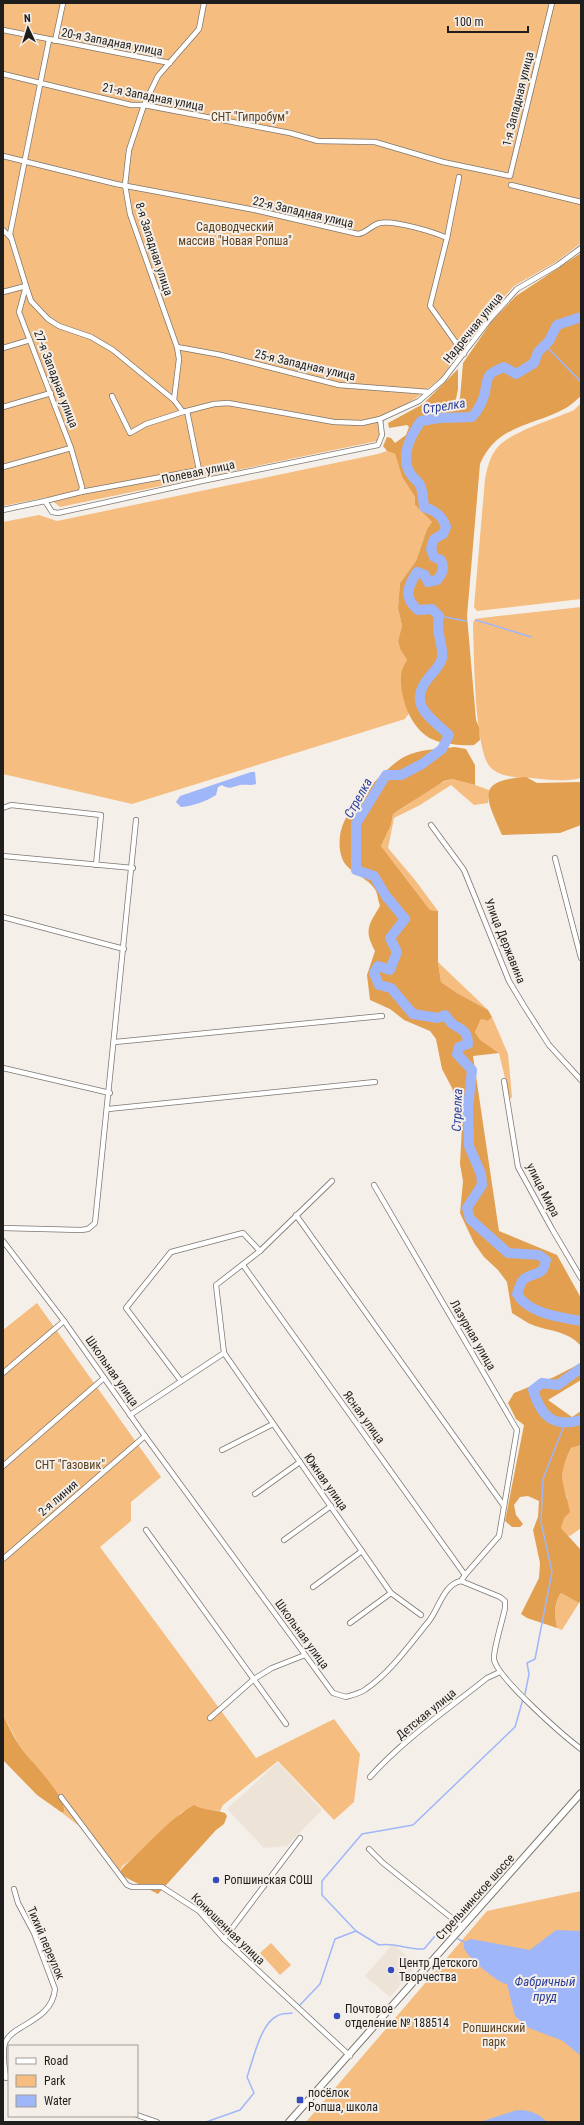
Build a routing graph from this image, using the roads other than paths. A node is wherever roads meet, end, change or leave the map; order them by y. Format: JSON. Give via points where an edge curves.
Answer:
{"nodes":[{"id":1,"x":63,"y":3,"type":"edge"},
{"id":2,"x":204,"y":3,"type":"edge"},
{"id":3,"x":552,"y":3,"type":"edge"},
{"id":4,"x":3,"y":30,"type":"edge"},
{"id":5,"x":49,"y":40,"type":"junction"},
{"id":6,"x":55,"y":41,"type":"junction"},
{"id":7,"x":170,"y":63,"type":"junction"},
{"id":8,"x":3,"y":74,"type":"edge"},
{"id":9,"x":40,"y":82,"type":"junction"},
{"id":10,"x":144,"y":105,"type":"junction"},
{"id":11,"x":3,"y":156,"type":"edge"},
{"id":12,"x":24,"y":162,"type":"junction"},
{"id":13,"x":510,"y":176,"type":"joint"},
{"id":14,"x":459,"y":177,"type":"dead end"},
{"id":15,"x":511,"y":184,"type":"dead end"},
{"id":16,"x":125,"y":185,"type":"junction"},
{"id":17,"x":581,"y":202,"type":"edge"},
{"id":18,"x":3,"y":230,"type":"edge"},
{"id":19,"x":11,"y":238,"type":"junction"},
{"id":20,"x":448,"y":238,"type":"junction"},
{"id":21,"x":581,"y":248,"type":"edge"},
{"id":22,"x":26,"y":286,"type":"junction"},
{"id":23,"x":3,"y":292,"type":"edge"},
{"id":24,"x":30,"y":340,"type":"junction"},
{"id":25,"x":177,"y":347,"type":"junction"},
{"id":26,"x":3,"y":348,"type":"edge"},
{"id":27,"x":464,"y":354,"type":"junction"},
{"id":28,"x":429,"y":392,"type":"junction"},
{"id":29,"x":51,"y":393,"type":"junction"},
{"id":30,"x":112,"y":396,"type":"dead end"},
{"id":31,"x":174,"y":400,"type":"junction"},
{"id":32,"x":3,"y":407,"type":"edge"},
{"id":33,"x":185,"y":411,"type":"junction"},
{"id":34,"x":380,"y":419,"type":"junction"},
{"id":35,"x":72,"y":448,"type":"junction"},
{"id":36,"x":3,"y":467,"type":"edge"},
{"id":37,"x":81,"y":492,"type":"junction"},
{"id":38,"x":45,"y":501,"type":"junction"},
{"id":39,"x":3,"y":510,"type":"edge"},
{"id":40,"x":3,"y":808,"type":"edge"},
{"id":41,"x":136,"y":820,"type":"dead end"},
{"id":42,"x":430,"y":825,"type":"dead end"},
{"id":43,"x":3,"y":856,"type":"edge"},
{"id":44,"x":555,"y":858,"type":"dead end"},
{"id":45,"x":96,"y":865,"type":"junction"},
{"id":46,"x":133,"y":868,"type":"junction"},
{"id":47,"x":3,"y":917,"type":"edge"},
{"id":48,"x":124,"y":949,"type":"junction"},
{"id":49,"x":581,"y":958,"type":"edge"},
{"id":50,"x":382,"y":1016,"type":"dead end"},
{"id":51,"x":115,"y":1042,"type":"junction"},
{"id":52,"x":3,"y":1068,"type":"edge"},
{"id":53,"x":581,"y":1080,"type":"edge"},
{"id":54,"x":504,"y":1081,"type":"dead end"},
{"id":55,"x":374,"y":1082,"type":"dead end"},
{"id":56,"x":110,"y":1093,"type":"junction"},
{"id":57,"x":108,"y":1109,"type":"junction"},
{"id":58,"x":332,"y":1181,"type":"dead end"},
{"id":59,"x":374,"y":1185,"type":"dead end"},
{"id":60,"x":296,"y":1215,"type":"junction"},
{"id":61,"x":3,"y":1228,"type":"edge"},
{"id":62,"x":3,"y":1241,"type":"edge"},
{"id":63,"x":260,"y":1251,"type":"junction"},
{"id":64,"x":243,"y":1266,"type":"junction"},
{"id":65,"x":581,"y":1278,"type":"edge"},
{"id":66,"x":64,"y":1321,"type":"junction"},
{"id":67,"x":224,"y":1353,"type":"junction"},
{"id":68,"x":3,"y":1373,"type":"edge"},
{"id":69,"x":104,"y":1378,"type":"junction"},
{"id":70,"x":181,"y":1381,"type":"junction"},
{"id":71,"x":130,"y":1415,"type":"junction"},
{"id":72,"x":273,"y":1424,"type":"junction"},
{"id":73,"x":145,"y":1436,"type":"junction"},
{"id":74,"x":222,"y":1450,"type":"dead end"},
{"id":75,"x":300,"y":1462,"type":"junction"},
{"id":76,"x":3,"y":1466,"type":"edge"},
{"id":77,"x":255,"y":1494,"type":"dead end"},
{"id":78,"x":331,"y":1506,"type":"junction"},
{"id":79,"x":504,"y":1506,"type":"junction"},
{"id":80,"x":146,"y":1530,"type":"dead end"},
{"id":81,"x":284,"y":1540,"type":"dead end"},
{"id":82,"x":362,"y":1551,"type":"junction"},
{"id":83,"x":3,"y":1559,"type":"edge"},
{"id":84,"x":465,"y":1575,"type":"junction"},
{"id":85,"x":461,"y":1581,"type":"junction"},
{"id":86,"x":313,"y":1586,"type":"dead end"},
{"id":87,"x":391,"y":1593,"type":"junction"},
{"id":88,"x":421,"y":1615,"type":"dead end"},
{"id":89,"x":350,"y":1623,"type":"dead end"},
{"id":90,"x":305,"y":1655,"type":"junction"},
{"id":91,"x":500,"y":1672,"type":"junction"},
{"id":92,"x":254,"y":1679,"type":"junction"},
{"id":93,"x":210,"y":1718,"type":"dead end"},
{"id":94,"x":286,"y":1724,"type":"dead end"},
{"id":95,"x":581,"y":1749,"type":"edge"},
{"id":96,"x":370,"y":1777,"type":"dead end"},
{"id":97,"x":581,"y":1794,"type":"edge"},
{"id":98,"x":61,"y":1797,"type":"dead end"},
{"id":99,"x":300,"y":1838,"type":"dead end"},
{"id":100,"x":369,"y":1849,"type":"dead end"},
{"id":101,"x":14,"y":1889,"type":"dead end"},
{"id":102,"x":463,"y":1927,"type":"junction"},
{"id":103,"x":224,"y":1939,"type":"junction"},
{"id":104,"x":350,"y":2056,"type":"junction"},
{"id":105,"x":6,"y":2078,"type":"edge"},
{"id":106,"x":138,"y":2115,"type":"edge"},
{"id":107,"x":157,"y":2122,"type":"edge"},
{"id":108,"x":289,"y":2122,"type":"edge"}],
"edges":[{"from":1,"to":6,"type":"street"},
{"from":2,"to":7,"type":"street","name":"8-я Западная улица","via":[[199,29]]},
{"from":3,"to":13,"type":"street","name":"1-я Западная улица"},
{"from":4,"to":5,"type":"street","name":"20-я Западная улица"},
{"from":5,"to":6,"type":"street","name":"20-я Западная улица"},
{"from":5,"to":9,"type":"street"},
{"from":6,"to":7,"type":"street","name":"20-я Западная улица"},
{"from":7,"to":10,"type":"street","name":"8-я Западная улица","via":[[158,76]]},
{"from":8,"to":9,"type":"street","name":"21-я Западная улица"},
{"from":9,"to":10,"type":"street","name":"21-я Западная улица","via":[[130,105]]},
{"from":9,"to":12,"type":"street"},
{"from":10,"to":13,"type":"street","name":"21-я Западная улица","via":[[290,133],[318,141],[375,142],[443,162]]},
{"from":10,"to":16,"type":"street","name":"8-я Западная улица","via":[[129,150]]},
{"from":11,"to":12,"type":"street","name":"22-я Западная улица"},
{"from":12,"to":16,"type":"street","name":"22-я Западная улица"},
{"from":12,"to":19,"type":"street"},
{"from":14,"to":20,"type":"street"},
{"from":15,"to":17,"type":"street"},
{"from":16,"to":20,"type":"street","name":"22-я Западная улица","via":[[255,210],[358,234],[364,234],[378,223],[388,222]]},
{"from":16,"to":25,"type":"street","name":"8-я Западная улица","via":[[130,214]]},
{"from":18,"to":19,"type":"street"},
{"from":19,"to":22,"type":"street"},
{"from":20,"to":27,"type":"street","via":[[430,306]]},
{"from":21,"to":27,"type":"street","name":"Надречная улица","via":[[517,289]]},
{"from":22,"to":23,"type":"street"},
{"from":22,"to":24,"type":"street","name":"27-я Западная улица","via":[[19,312]]},
{"from":22,"to":31,"type":"street","via":[[31,301],[48,319],[114,350]]},
{"from":24,"to":26,"type":"street"},
{"from":24,"to":29,"type":"street","name":"27-я Западная улица"},
{"from":25,"to":28,"type":"street","name":"25-я Западная улица","via":[[222,355],[339,385]]},
{"from":25,"to":31,"type":"street","name":"8-я Западная улица","via":[[179,359]]},
{"from":27,"to":28,"type":"street","name":"Надречная улица","via":[[443,380]]},
{"from":28,"to":34,"type":"street","name":"Надречная улица","via":[[419,401]]},
{"from":29,"to":32,"type":"street"},
{"from":29,"to":35,"type":"street","name":"27-я Западная улица"},
{"from":30,"to":33,"type":"street","name":"Надречная улица","via":[[130,433],[146,424]]},
{"from":31,"to":33,"type":"street"},
{"from":33,"to":34,"type":"street","name":"Надречная улица","via":[[228,404],[334,422],[362,423]]},
{"from":33,"to":37,"type":"street","name":"Полевая улица","via":[[199,470]]},
{"from":34,"to":38,"type":"street","name":"Полевая улица","via":[[382,435],[378,445],[58,513],[52,512]]},
{"from":35,"to":36,"type":"street"},
{"from":35,"to":37,"type":"street","name":"27-я Западная улица","via":[[82,481]]},
{"from":37,"to":38,"type":"street"},
{"from":38,"to":39,"type":"street"},
{"from":40,"to":45,"type":"street","via":[[11,805],[101,815]]},
{"from":41,"to":46,"type":"street"},
{"from":42,"to":53,"type":"street","name":"Улица Державина","via":[[464,870],[509,981],[550,1045]]},
{"from":43,"to":45,"type":"street"},
{"from":44,"to":49,"type":"street"},
{"from":45,"to":46,"type":"street"},
{"from":46,"to":48,"type":"street"},
{"from":47,"to":48,"type":"street"},
{"from":48,"to":51,"type":"street"},
{"from":50,"to":51,"type":"street"},
{"from":51,"to":56,"type":"street"},
{"from":52,"to":56,"type":"street"},
{"from":54,"to":65,"type":"street","name":"улица Мира","via":[[518,1168]]},
{"from":55,"to":57,"type":"street"},
{"from":56,"to":57,"type":"street"},
{"from":57,"to":61,"type":"street","via":[[95,1223],[88,1229],[81,1230]]},
{"from":58,"to":60,"type":"street"},
{"from":59,"to":79,"type":"street","name":"Лазурная улица","via":[[517,1430]]},
{"from":60,"to":63,"type":"street"},
{"from":60,"to":79,"type":"street"},
{"from":62,"to":66,"type":"street","name":"Школьная улица"},
{"from":63,"to":64,"type":"street"},
{"from":63,"to":70,"type":"street","via":[[243,1233],[171,1252],[126,1308]]},
{"from":64,"to":67,"type":"street","via":[[216,1285]]},
{"from":64,"to":84,"type":"street","name":"Ясная улица"},
{"from":66,"to":68,"type":"street"},
{"from":66,"to":69,"type":"street","name":"Школьная улица"},
{"from":67,"to":70,"type":"street"},
{"from":67,"to":72,"type":"street","name":"Южная улица"},
{"from":69,"to":71,"type":"street","name":"Школьная улица"},
{"from":69,"to":76,"type":"street"},
{"from":70,"to":71,"type":"street"},
{"from":71,"to":73,"type":"street","name":"Школьная улица"},
{"from":72,"to":74,"type":"street"},
{"from":72,"to":75,"type":"street","name":"Южная улица"},
{"from":73,"to":83,"type":"street","name":"2-я линия"},
{"from":73,"to":90,"type":"street","name":"Школьная улица"},
{"from":75,"to":77,"type":"street"},
{"from":75,"to":78,"type":"street","name":"Южная улица"},
{"from":78,"to":81,"type":"street"},
{"from":78,"to":82,"type":"street","name":"Южная улица"},
{"from":79,"to":84,"type":"street","name":"Лазурная улица","via":[[499,1536]]},
{"from":80,"to":92,"type":"street"},
{"from":82,"to":86,"type":"street"},
{"from":82,"to":87,"type":"street","name":"Южная улица"},
{"from":84,"to":85,"type":"street"},
{"from":85,"to":90,"type":"street","name":"Школьная улица","via":[[455,1582],[431,1619],[393,1664],[365,1690],[346,1697],[333,1693]]},
{"from":85,"to":91,"type":"street","via":[[504,1601],[505,1608],[494,1659]]},
{"from":87,"to":88,"type":"street","name":"Южная улица"},
{"from":87,"to":89,"type":"street"},
{"from":90,"to":92,"type":"street","via":[[272,1668]]},
{"from":91,"to":95,"type":"street"},
{"from":91,"to":96,"type":"street","name":"Детская улица","via":[[487,1678],[407,1741]]},
{"from":92,"to":93,"type":"street"},
{"from":92,"to":94,"type":"street"},
{"from":97,"to":102,"type":"main road","name":"Стрельнинское шоссе"},
{"from":98,"to":103,"type":"street","name":"Конюшенная улица","via":[[127,1885],[162,1887],[170,1891],[199,1911]]},
{"from":99,"to":103,"type":"street"},
{"from":100,"to":102,"type":"street","via":[[382,1863]]},
{"from":101,"to":105,"type":"street","name":"Тихий переулок","via":[[55,1989],[54,1996],[39,2017],[8,2036],[4,2043]]},
{"from":102,"to":104,"type":"main road","name":"Стрельнинское шоссе"},
{"from":103,"to":104,"type":"street","name":"Конюшенная улица"},
{"from":104,"to":108,"type":"main road","name":"Стрельнинское шоссе"},
{"from":106,"to":107,"type":"street"}]}
